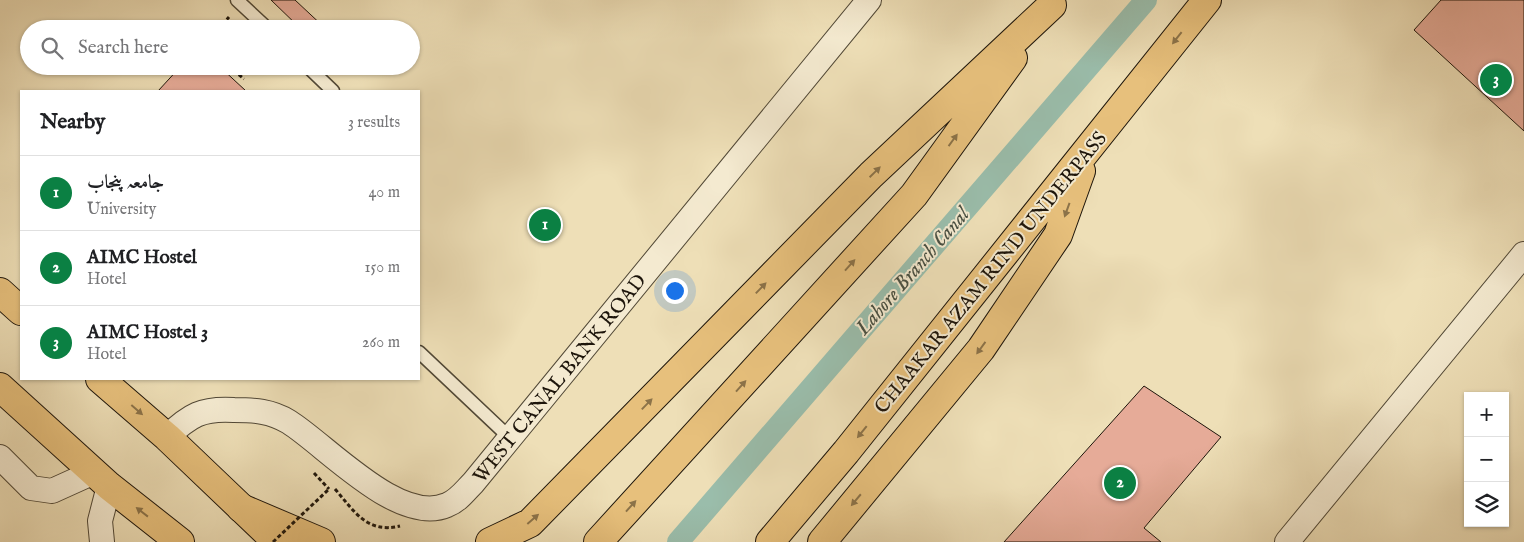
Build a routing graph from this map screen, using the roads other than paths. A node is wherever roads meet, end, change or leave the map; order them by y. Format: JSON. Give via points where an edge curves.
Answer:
{"nodes":[{"id":1,"x":237,"y":0,"type":"edge"},
{"id":2,"x":869,"y":0,"type":"edge"},
{"id":3,"x":1207,"y":0,"type":"edge"},
{"id":4,"x":1053,"y":2,"type":"edge"},
{"id":5,"x":258,"y":20,"type":"edge"},
{"id":6,"x":317,"y":75,"type":"edge"},
{"id":7,"x":333,"y":90,"type":"edge"},
{"id":8,"x":1090,"y":148,"type":"junction"},
{"id":9,"x":1524,"y":254,"type":"edge"},
{"id":10,"x":0,"y":292,"type":"edge"},
{"id":11,"x":20,"y":310,"type":"edge"},
{"id":12,"x":420,"y":353,"type":"edge"},
{"id":13,"x":101,"y":380,"type":"edge"},
{"id":14,"x":0,"y":387,"type":"edge"},
{"id":15,"x":168,"y":437,"type":"junction"},
{"id":16,"x":510,"y":438,"type":"junction"},
{"id":17,"x":0,"y":457,"type":"edge"},
{"id":18,"x":101,"y":479,"type":"junction"},
{"id":19,"x":241,"y":508,"type":"junction"},
{"id":20,"x":102,"y":542,"type":"edge"},
{"id":21,"x":180,"y":542,"type":"edge"},
{"id":22,"x":277,"y":542,"type":"edge"},
{"id":23,"x":321,"y":542,"type":"edge"},
{"id":24,"x":490,"y":542,"type":"edge"},
{"id":25,"x":598,"y":542,"type":"edge"},
{"id":26,"x":770,"y":542,"type":"edge"},
{"id":27,"x":822,"y":542,"type":"edge"},
{"id":28,"x":1288,"y":542,"type":"edge"}],
"edges":[{"from":1,"to":5,"type":"lane"},
{"from":2,"to":16,"type":"street","name":"WEST CANAL BANK ROAD"},
{"from":3,"to":8,"type":"main road","name":"CHAAKAR AZAM RIND UNDERPASS","one_way":true},
{"from":24,"to":4,"type":"main road","one_way":true,"via":[[530,523],[871,175]]},
{"from":25,"to":4,"type":"main road","one_way":true,"via":[[914,195]]},
{"from":6,"to":7,"type":"lane"},
{"from":8,"to":26,"type":"main road","name":"CHAAKAR AZAM RIND UNDERPASS","one_way":true},
{"from":8,"to":27,"type":"main road","one_way":true,"via":[[1058,235],[981,350]]},
{"from":9,"to":28,"type":"street"},
{"from":10,"to":11,"type":"main road"},
{"from":12,"to":16,"type":"lane"},
{"from":13,"to":15,"type":"main road","one_way":true},
{"from":14,"to":18,"type":"main road"},
{"from":15,"to":16,"type":"street","name":"WEST CANAL BANK ROAD","via":[[187,418],[215,409],[264,411],[288,422],[375,489],[424,509],[447,506],[460,497]]},
{"from":15,"to":19,"type":"main road"},
{"from":17,"to":18,"type":"street","via":[[31,488],[52,491]]},
{"from":18,"to":20,"type":"street"},
{"from":21,"to":18,"type":"main road","one_way":true},
{"from":19,"to":22,"type":"main road"},
{"from":19,"to":23,"type":"main road"}]}
